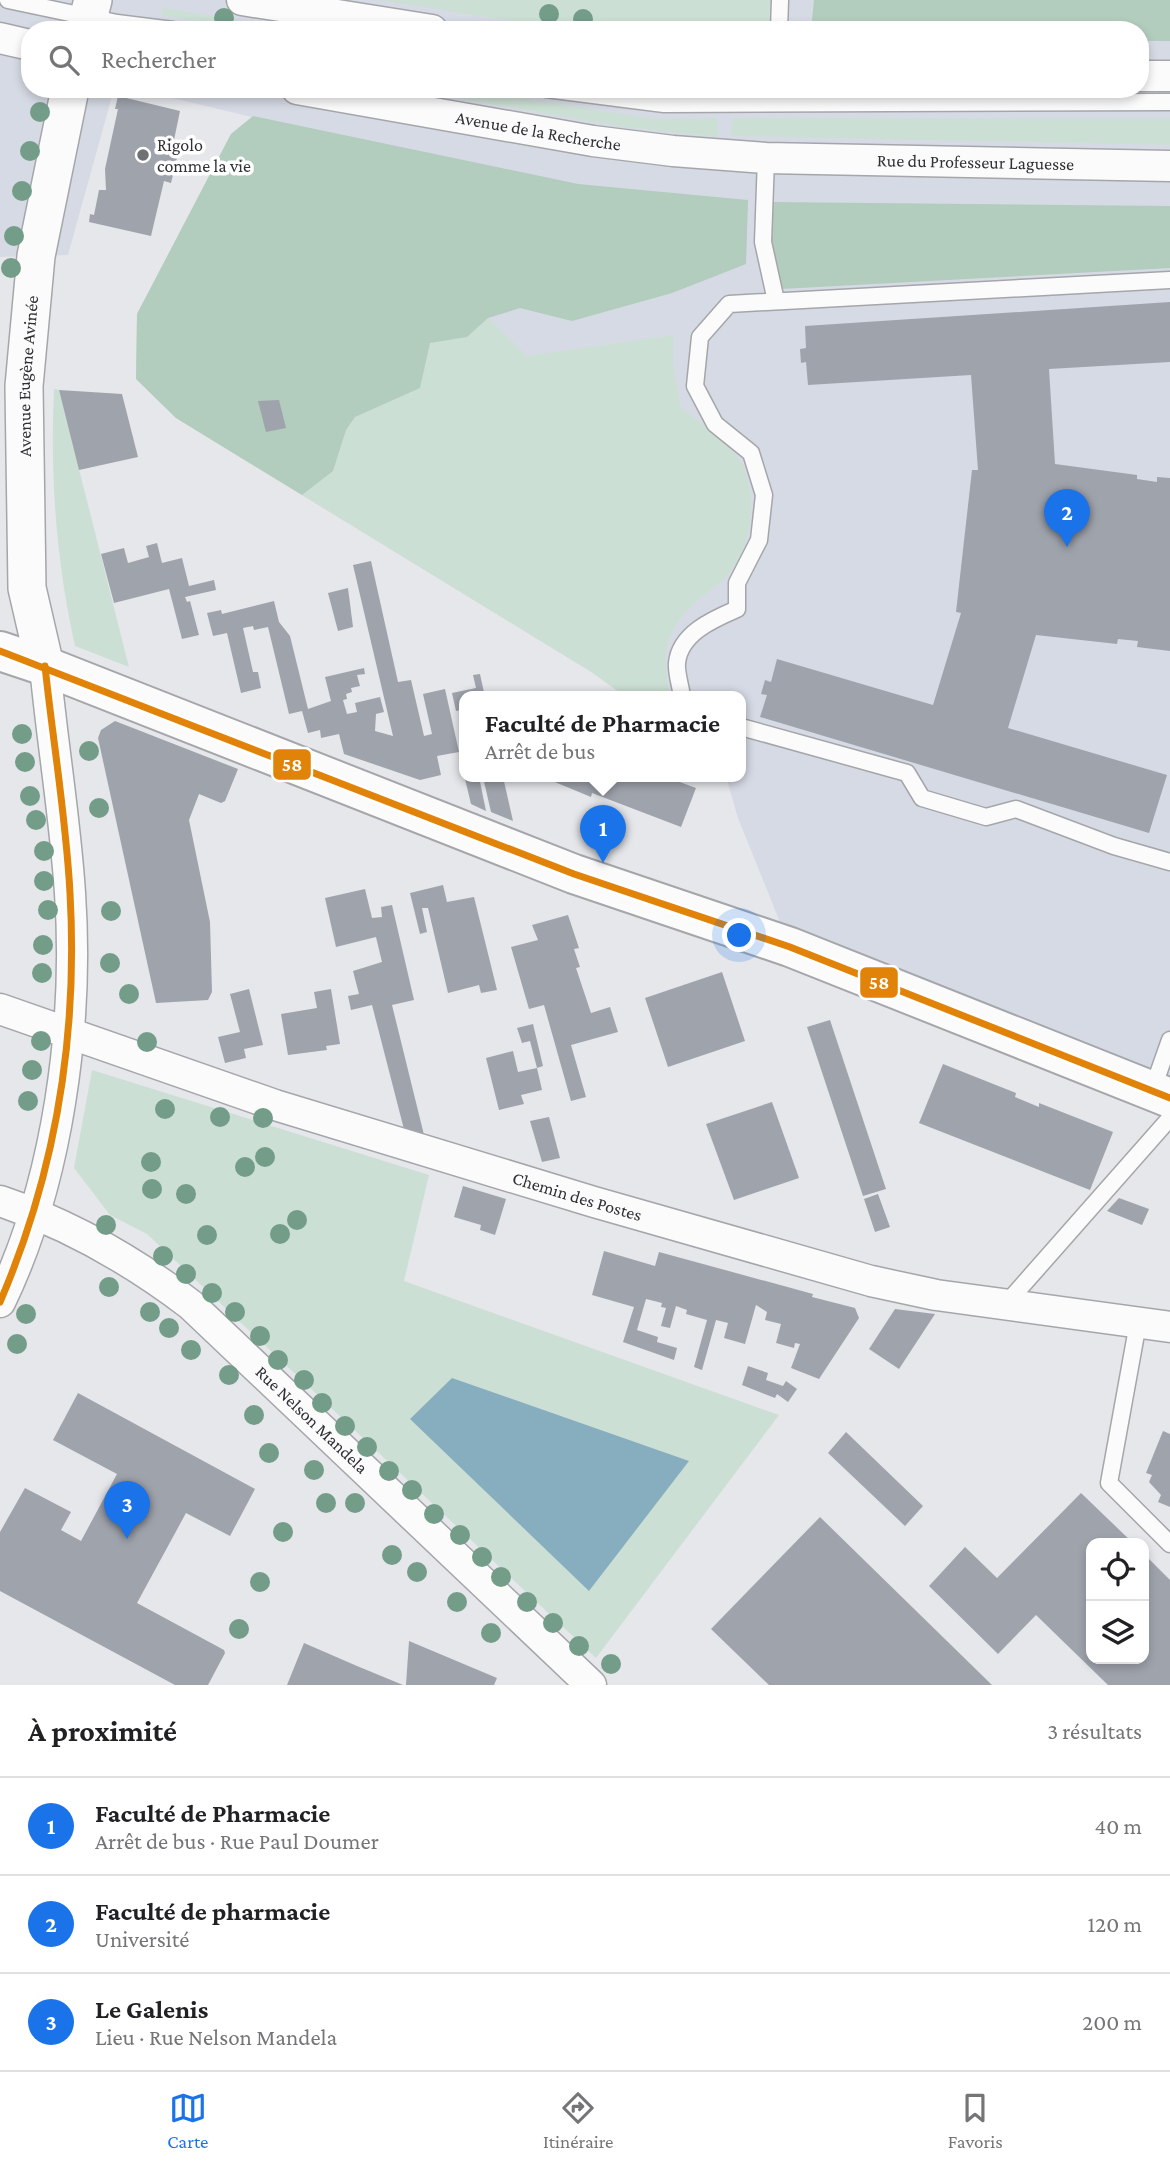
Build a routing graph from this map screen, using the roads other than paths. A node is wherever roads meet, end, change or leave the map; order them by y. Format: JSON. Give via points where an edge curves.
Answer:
{"nodes":[{"id":1,"x":8,"y":0,"type":"edge"},
{"id":2,"x":242,"y":0,"type":"edge"},
{"id":3,"x":780,"y":0,"type":"edge"},
{"id":4,"x":88,"y":16,"type":"edge"},
{"id":5,"x":118,"y":21,"type":"edge"},
{"id":6,"x":375,"y":21,"type":"edge"},
{"id":7,"x":779,"y":21,"type":"edge"},
{"id":8,"x":0,"y":38,"type":"edge"},
{"id":9,"x":21,"y":43,"type":"edge"},
{"id":10,"x":1149,"y":76,"type":"edge"},
{"id":11,"x":1170,"y":76,"type":"edge"},
{"id":12,"x":68,"y":98,"type":"edge"},
{"id":13,"x":348,"y":98,"type":"edge"},
{"id":14,"x":616,"y":98,"type":"edge"},
{"id":15,"x":1170,"y":102,"type":"edge"},
{"id":16,"x":774,"y":159,"type":"junction"},
{"id":17,"x":1170,"y":166,"type":"edge"},
{"id":18,"x":1170,"y":281,"type":"edge"},
{"id":19,"x":776,"y":301,"type":"junction"},
{"id":20,"x":0,"y":624,"type":"edge"},
{"id":21,"x":0,"y":651,"type":"edge"},
{"id":22,"x":45,"y":666,"type":"junction"},
{"id":23,"x":681,"y":691,"type":"edge"},
{"id":24,"x":746,"y":728,"type":"edge"},
{"id":25,"x":1170,"y":862,"type":"edge"},
{"id":26,"x":0,"y":1009,"type":"edge"},
{"id":27,"x":68,"y":1034,"type":"junction"},
{"id":28,"x":1170,"y":1040,"type":"edge"},
{"id":29,"x":1164,"y":1102,"type":"edge"},
{"id":30,"x":0,"y":1201,"type":"edge"},
{"id":31,"x":35,"y":1213,"type":"junction"},
{"id":32,"x":0,"y":1302,"type":"edge"},
{"id":33,"x":1004,"y":1304,"type":"junction"},
{"id":34,"x":1138,"y":1323,"type":"junction"},
{"id":35,"x":1170,"y":1327,"type":"edge"},
{"id":36,"x":1170,"y":1544,"type":"edge"},
{"id":37,"x":591,"y":1685,"type":"edge"}],
"edges":[{"from":1,"to":4,"type":"lane"},
{"from":2,"to":6,"type":"street"},
{"from":3,"to":7,"type":"lane"},
{"from":4,"to":5,"type":"lane"},
{"from":8,"to":9,"type":"street"},
{"from":10,"to":11,"type":"street"},
{"from":12,"to":22,"type":"street","name":"Avenue Eugène Avinée","via":[[36,256],[24,386],[27,588]]},
{"from":13,"to":16,"type":"street","name":"Avenue de la Recherche","via":[[593,141]]},
{"from":14,"to":15,"type":"lane","via":[[663,104]]},
{"from":16,"to":17,"type":"street","name":"Rue du Professeur Laguesse"},
{"from":16,"to":19,"type":"lane","via":[[763,242]]},
{"from":18,"to":19,"type":"lane"},
{"from":19,"to":23,"type":"lane","via":[[729,304],[700,337],[695,386],[715,424],[751,453],[764,495],[759,540],[737,583],[737,608],[688,639],[677,662]]},
{"from":20,"to":22,"type":"main road"},
{"from":21,"to":22,"type":"main road"},
{"from":22,"to":27,"type":"street","via":[[70,895]]},
{"from":22,"to":29,"type":"main road","via":[[574,874],[790,947]]},
{"from":24,"to":25,"type":"lane","via":[[907,773],[922,798],[986,817],[1016,809]]},
{"from":26,"to":27,"type":"street","name":"Chemin des Postes"},
{"from":27,"to":31,"type":"street"},
{"from":27,"to":33,"type":"street","name":"Chemin des Postes","via":[[275,1105],[754,1249],[897,1287]]},
{"from":28,"to":29,"type":"lane"},
{"from":29,"to":33,"type":"lane"},
{"from":30,"to":31,"type":"street","name":"Rue Nelson Mandela"},
{"from":31,"to":32,"type":"street"},
{"from":31,"to":37,"type":"street","name":"Rue Nelson Mandela","via":[[113,1251],[191,1305]]},
{"from":33,"to":34,"type":"street","name":"Chemin des Postes"},
{"from":34,"to":35,"type":"street","name":"Chemin des Postes"},
{"from":34,"to":36,"type":"lane","via":[[1109,1483]]}]}
